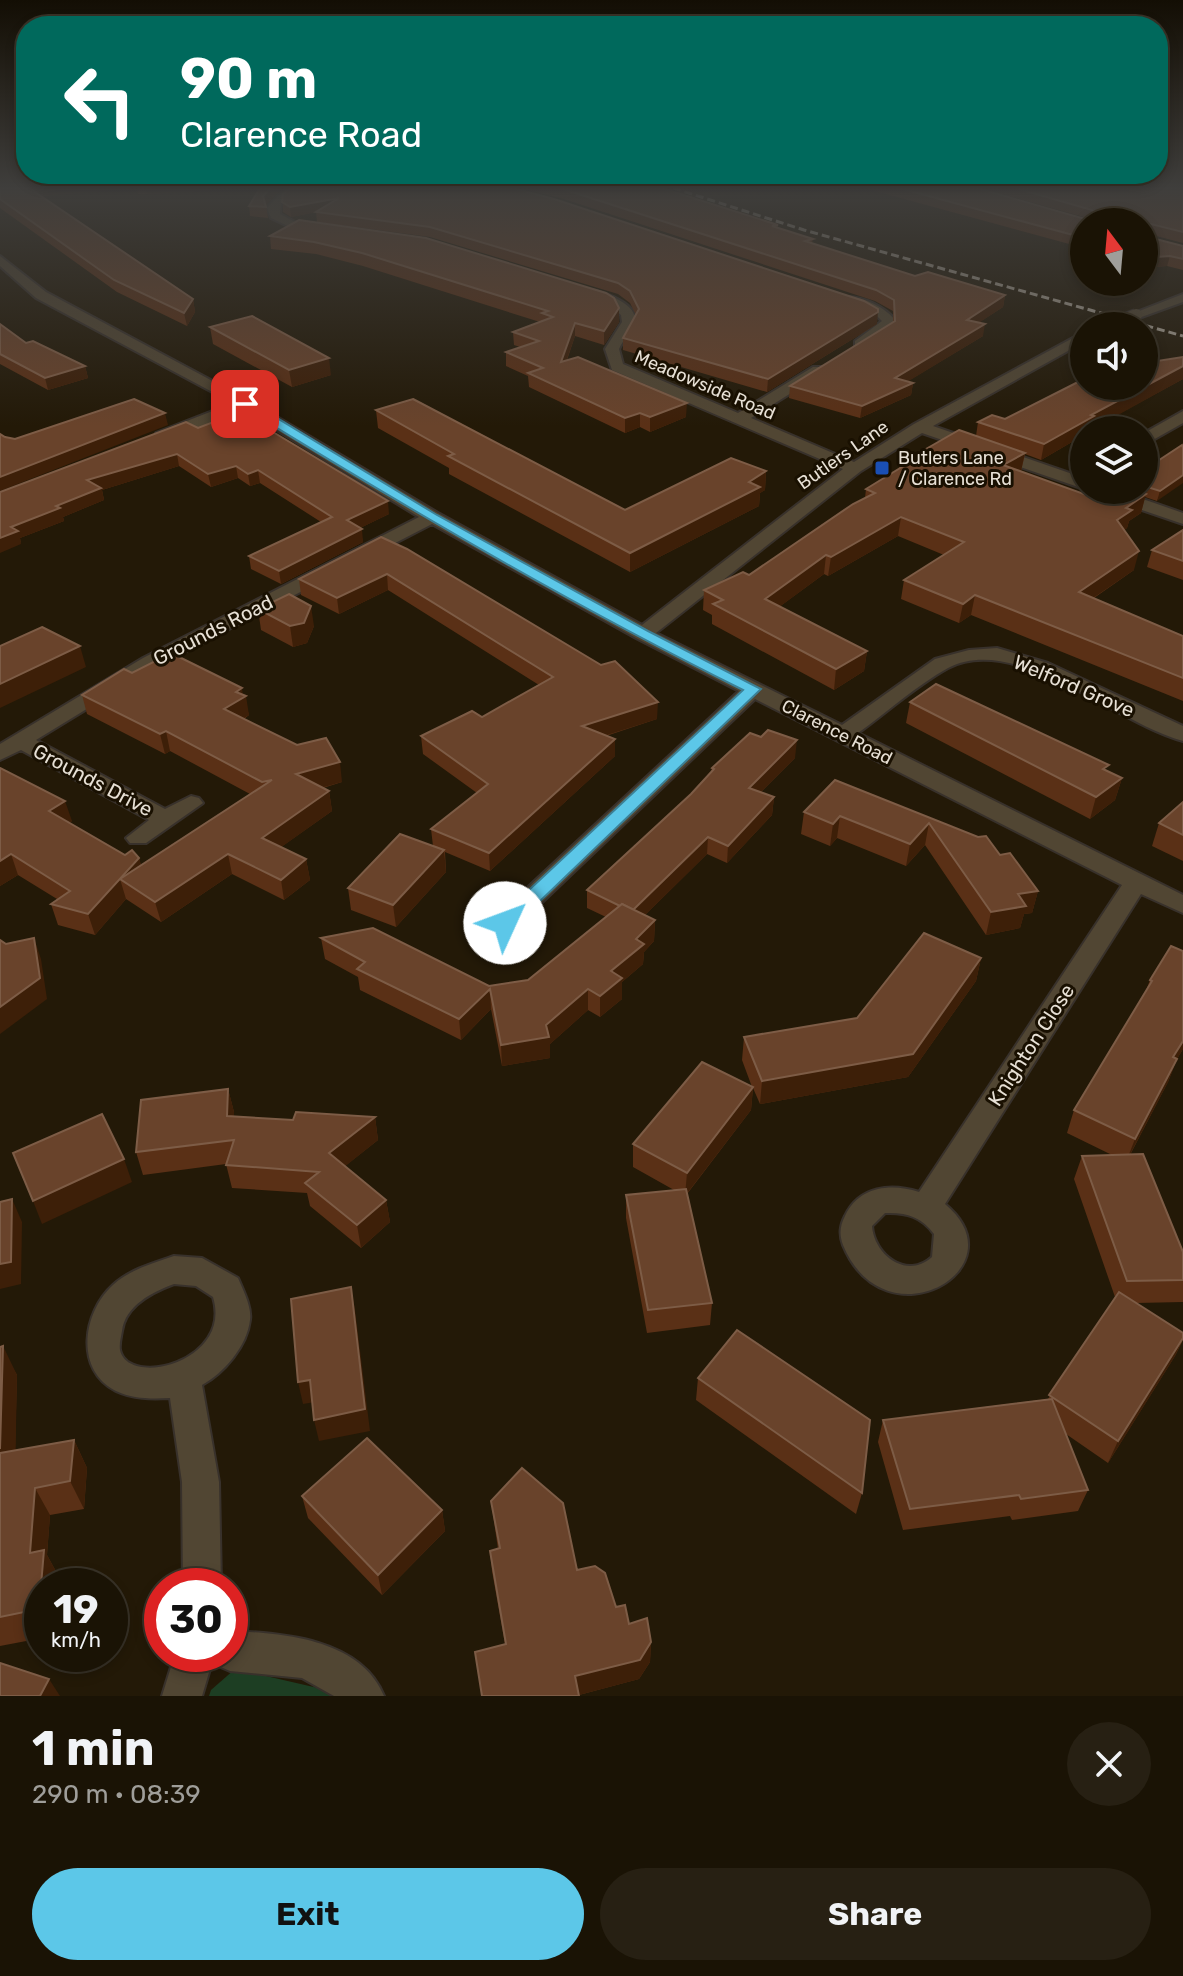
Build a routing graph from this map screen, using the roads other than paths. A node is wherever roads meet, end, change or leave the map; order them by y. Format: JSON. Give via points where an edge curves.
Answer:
{"nodes":[{"id":1,"x":8,"y":267,"type":"edge"},
{"id":2,"x":566,"y":286,"type":"edge"},
{"id":3,"x":839,"y":297,"type":"edge"},
{"id":4,"x":1183,"y":298,"type":"edge"},
{"id":5,"x":1144,"y":312,"type":"edge"},
{"id":6,"x":1070,"y":344,"type":"edge"},
{"id":7,"x":846,"y":352,"type":"edge"},
{"id":8,"x":833,"y":361,"type":"edge"},
{"id":9,"x":245,"y":404,"type":"junction"},
{"id":10,"x":1183,"y":416,"type":"edge"},
{"id":11,"x":739,"y":419,"type":"junction"},
{"id":12,"x":920,"y":427,"type":"junction"},
{"id":13,"x":1158,"y":431,"type":"edge"},
{"id":14,"x":151,"y":441,"type":"edge"},
{"id":15,"x":855,"y":468,"type":"junction"},
{"id":16,"x":1070,"y":477,"type":"edge"},
{"id":17,"x":1141,"y":504,"type":"edge"},
{"id":18,"x":432,"y":517,"type":"junction"},
{"id":19,"x":1183,"y":519,"type":"edge"},
{"id":20,"x":643,"y":634,"type":"junction"},
{"id":21,"x":753,"y":689,"type":"junction"},
{"id":22,"x":1183,"y":734,"type":"edge"},
{"id":23,"x":842,"y":735,"type":"junction"},
{"id":24,"x":21,"y":741,"type":"junction"},
{"id":25,"x":0,"y":753,"type":"edge"},
{"id":26,"x":191,"y":803,"type":"dead end"},
{"id":27,"x":165,"y":819,"type":"junction"},
{"id":28,"x":138,"y":838,"type":"dead end"},
{"id":29,"x":1136,"y":883,"type":"junction"},
{"id":30,"x":1183,"y":905,"type":"edge"},
{"id":31,"x":505,"y":923,"type":"dead end"},
{"id":32,"x":926,"y":1207,"type":"dead end"},
{"id":33,"x":184,"y":1380,"type":"dead end"},
{"id":34,"x":203,"y":1568,"type":"edge"},
{"id":35,"x":248,"y":1652,"type":"edge"},
{"id":36,"x":189,"y":1672,"type":"edge"},
{"id":37,"x":182,"y":1696,"type":"edge"},
{"id":38,"x":364,"y":1696,"type":"edge"}],
"edges":[{"from":1,"to":9,"type":"street","name":"Clarence Road","via":[[41,295]]},
{"from":2,"to":11,"type":"street","name":"Meadowside Road","via":[[612,300],[628,314],[629,322],[611,347],[617,367]]},
{"from":3,"to":7,"type":"street","via":[[881,312],[889,321]]},
{"from":4,"to":5,"type":"street","bridge":true},
{"from":6,"to":12,"type":"street","name":"Butlers Lane"},
{"from":8,"to":11,"type":"street"},
{"from":9,"to":14,"type":"street"},
{"from":9,"to":18,"type":"street","name":"Clarence Road"},
{"from":10,"to":13,"type":"street"},
{"from":11,"to":15,"type":"street","name":"Meadowside Road"},
{"from":12,"to":15,"type":"street","name":"Butlers Lane"},
{"from":12,"to":16,"type":"street"},
{"from":15,"to":20,"type":"street","name":"Butlers Lane"},
{"from":17,"to":19,"type":"street"},
{"from":18,"to":20,"type":"street","name":"Clarence Road"},
{"from":18,"to":24,"type":"street","name":"Grounds Road","via":[[150,662]]},
{"from":20,"to":21,"type":"street","name":"Clarence Road"},
{"from":21,"to":23,"type":"street","name":"Clarence Road"},
{"from":21,"to":31,"type":"street"},
{"from":22,"to":23,"type":"street","name":"Welford Grove","via":[[1041,667],[997,654],[942,663]]},
{"from":23,"to":29,"type":"street","name":"Clarence Road"},
{"from":24,"to":25,"type":"street","name":"Grounds Road"},
{"from":24,"to":27,"type":"street","name":"Grounds Drive"},
{"from":26,"to":27,"type":"street","name":"Grounds Drive"},
{"from":27,"to":28,"type":"street","name":"Grounds Drive"},
{"from":29,"to":30,"type":"street","name":"Clarence Road"},
{"from":29,"to":32,"type":"street","name":"Knighton Close"},
{"from":33,"to":34,"type":"street","via":[[194,1425]]},
{"from":35,"to":38,"type":"street","via":[[306,1657],[347,1679]]},
{"from":36,"to":37,"type":"street"}]}
